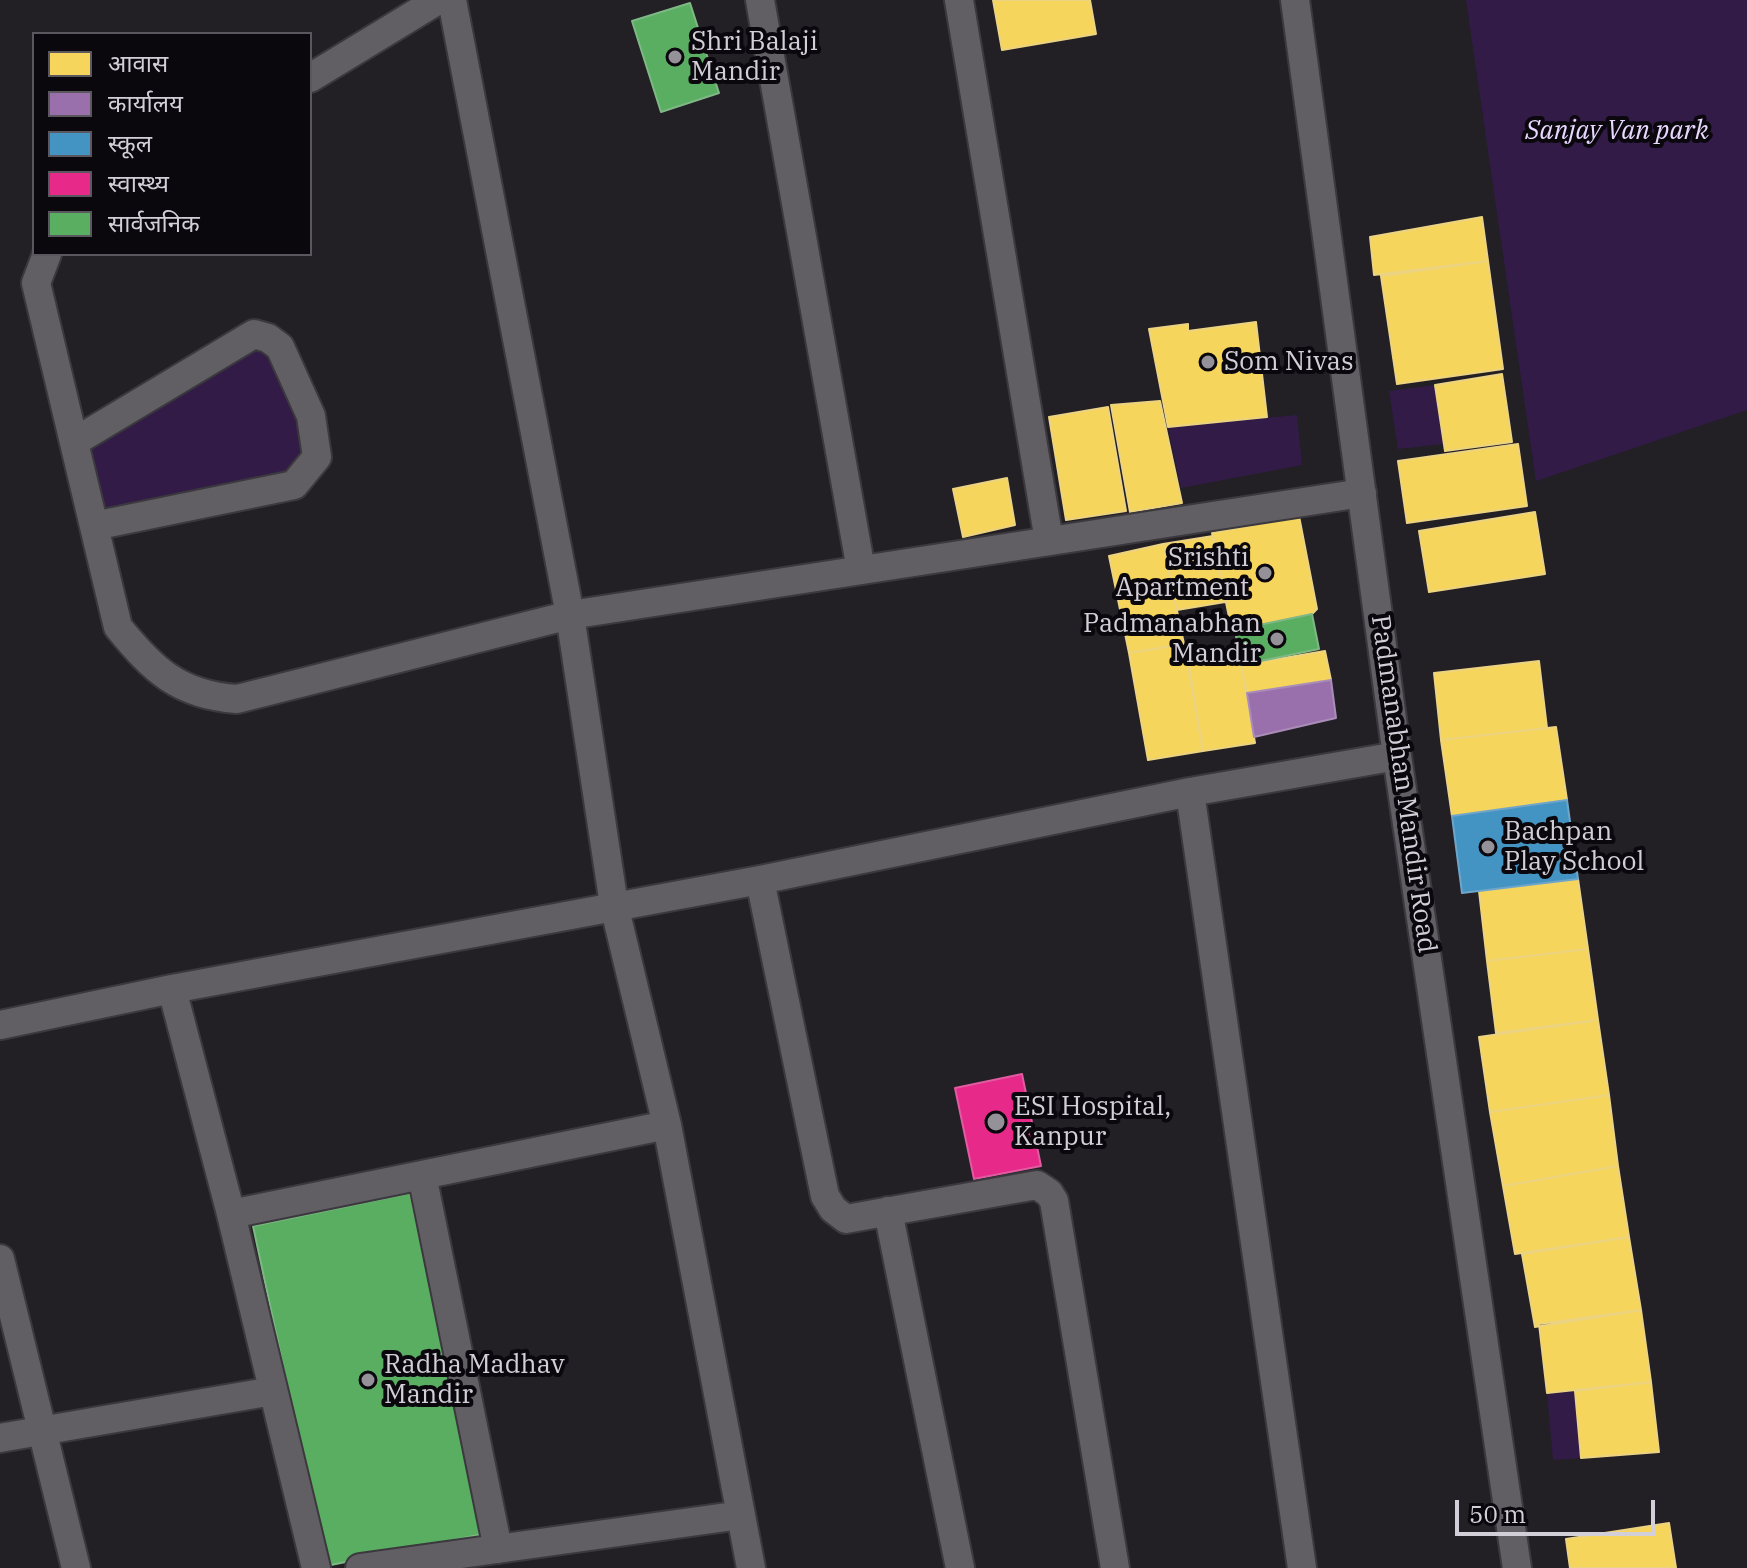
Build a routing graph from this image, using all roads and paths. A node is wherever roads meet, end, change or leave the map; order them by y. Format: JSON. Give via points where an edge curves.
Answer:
{"nodes":[{"id":1,"x":438,"y":0,"type":"edge"},
{"id":2,"x":452,"y":0,"type":"edge"},
{"id":3,"x":760,"y":0,"type":"edge"},
{"id":4,"x":959,"y":0,"type":"edge"},
{"id":5,"x":1295,"y":0,"type":"edge"},
{"id":6,"x":312,"y":77,"type":"edge"},
{"id":7,"x":46,"y":256,"type":"edge"},
{"id":8,"x":74,"y":442,"type":"junction"},
{"id":9,"x":1362,"y":493,"type":"junction"},
{"id":10,"x":94,"y":526,"type":"junction"},
{"id":11,"x":1049,"y":541,"type":"junction"},
{"id":12,"x":861,"y":570,"type":"junction"},
{"id":13,"x":570,"y":615,"type":"junction"},
{"id":14,"x":1397,"y":756,"type":"junction"},
{"id":15,"x":1190,"y":792,"type":"junction"},
{"id":16,"x":760,"y":880,"type":"junction"},
{"id":17,"x":614,"y":905,"type":"junction"},
{"id":18,"x":172,"y":989,"type":"junction"},
{"id":19,"x":0,"y":1025,"type":"edge"},
{"id":20,"x":667,"y":1125,"type":"junction"},
{"id":21,"x":422,"y":1175,"type":"junction"},
{"id":22,"x":888,"y":1211,"type":"junction"},
{"id":23,"x":231,"y":1214,"type":"junction"},
{"id":24,"x":0,"y":1259,"type":"edge"},
{"id":25,"x":273,"y":1391,"type":"junction"},
{"id":26,"x":42,"y":1432,"type":"junction"},
{"id":27,"x":0,"y":1438,"type":"edge"},
{"id":28,"x":741,"y":1515,"type":"junction"},
{"id":29,"x":498,"y":1549,"type":"junction"},
{"id":30,"x":76,"y":1568,"type":"edge"},
{"id":31,"x":316,"y":1568,"type":"edge"},
{"id":32,"x":360,"y":1568,"type":"edge"},
{"id":33,"x":751,"y":1568,"type":"edge"},
{"id":34,"x":960,"y":1568,"type":"edge"},
{"id":35,"x":1115,"y":1568,"type":"edge"},
{"id":36,"x":1302,"y":1568,"type":"edge"},
{"id":37,"x":1517,"y":1568,"type":"edge"}],
"edges":[{"from":1,"to":6,"type":"street"},
{"from":2,"to":13,"type":"street"},
{"from":3,"to":12,"type":"street"},
{"from":4,"to":11,"type":"street"},
{"from":5,"to":9,"type":"street","name":"Padmanabhan Mandir Road"},
{"from":7,"to":8,"type":"street","via":[[36,283]]},
{"from":8,"to":10,"type":"street"},
{"from":8,"to":10,"type":"street","via":[[254,334],[280,347],[311,416],[317,457],[294,485]]},
{"from":9,"to":11,"type":"street"},
{"from":9,"to":14,"type":"street","name":"Padmanabhan Mandir Road"},
{"from":10,"to":13,"type":"street","via":[[118,627],[148,663],[211,697],[237,699]]},
{"from":11,"to":12,"type":"street"},
{"from":12,"to":13,"type":"street"},
{"from":13,"to":17,"type":"street"},
{"from":14,"to":15,"type":"street"},
{"from":14,"to":37,"type":"street","name":"Padmanabhan Mandir Road"},
{"from":15,"to":16,"type":"street"},
{"from":15,"to":36,"type":"street"},
{"from":16,"to":17,"type":"street"},
{"from":16,"to":22,"type":"street","via":[[825,1196],[846,1219]]},
{"from":17,"to":18,"type":"street"},
{"from":17,"to":20,"type":"street"},
{"from":18,"to":19,"type":"street"},
{"from":18,"to":23,"type":"street"},
{"from":20,"to":21,"type":"street"},
{"from":20,"to":28,"type":"street"},
{"from":21,"to":23,"type":"street"},
{"from":21,"to":29,"type":"street"},
{"from":22,"to":34,"type":"street"},
{"from":22,"to":35,"type":"street","via":[[1037,1185],[1049,1193]]},
{"from":23,"to":25,"type":"street"},
{"from":24,"to":26,"type":"street"},
{"from":25,"to":26,"type":"street"},
{"from":25,"to":31,"type":"street"},
{"from":26,"to":27,"type":"street"},
{"from":26,"to":30,"type":"street"},
{"from":28,"to":29,"type":"street"},
{"from":28,"to":33,"type":"street"},
{"from":29,"to":32,"type":"street"}]}
